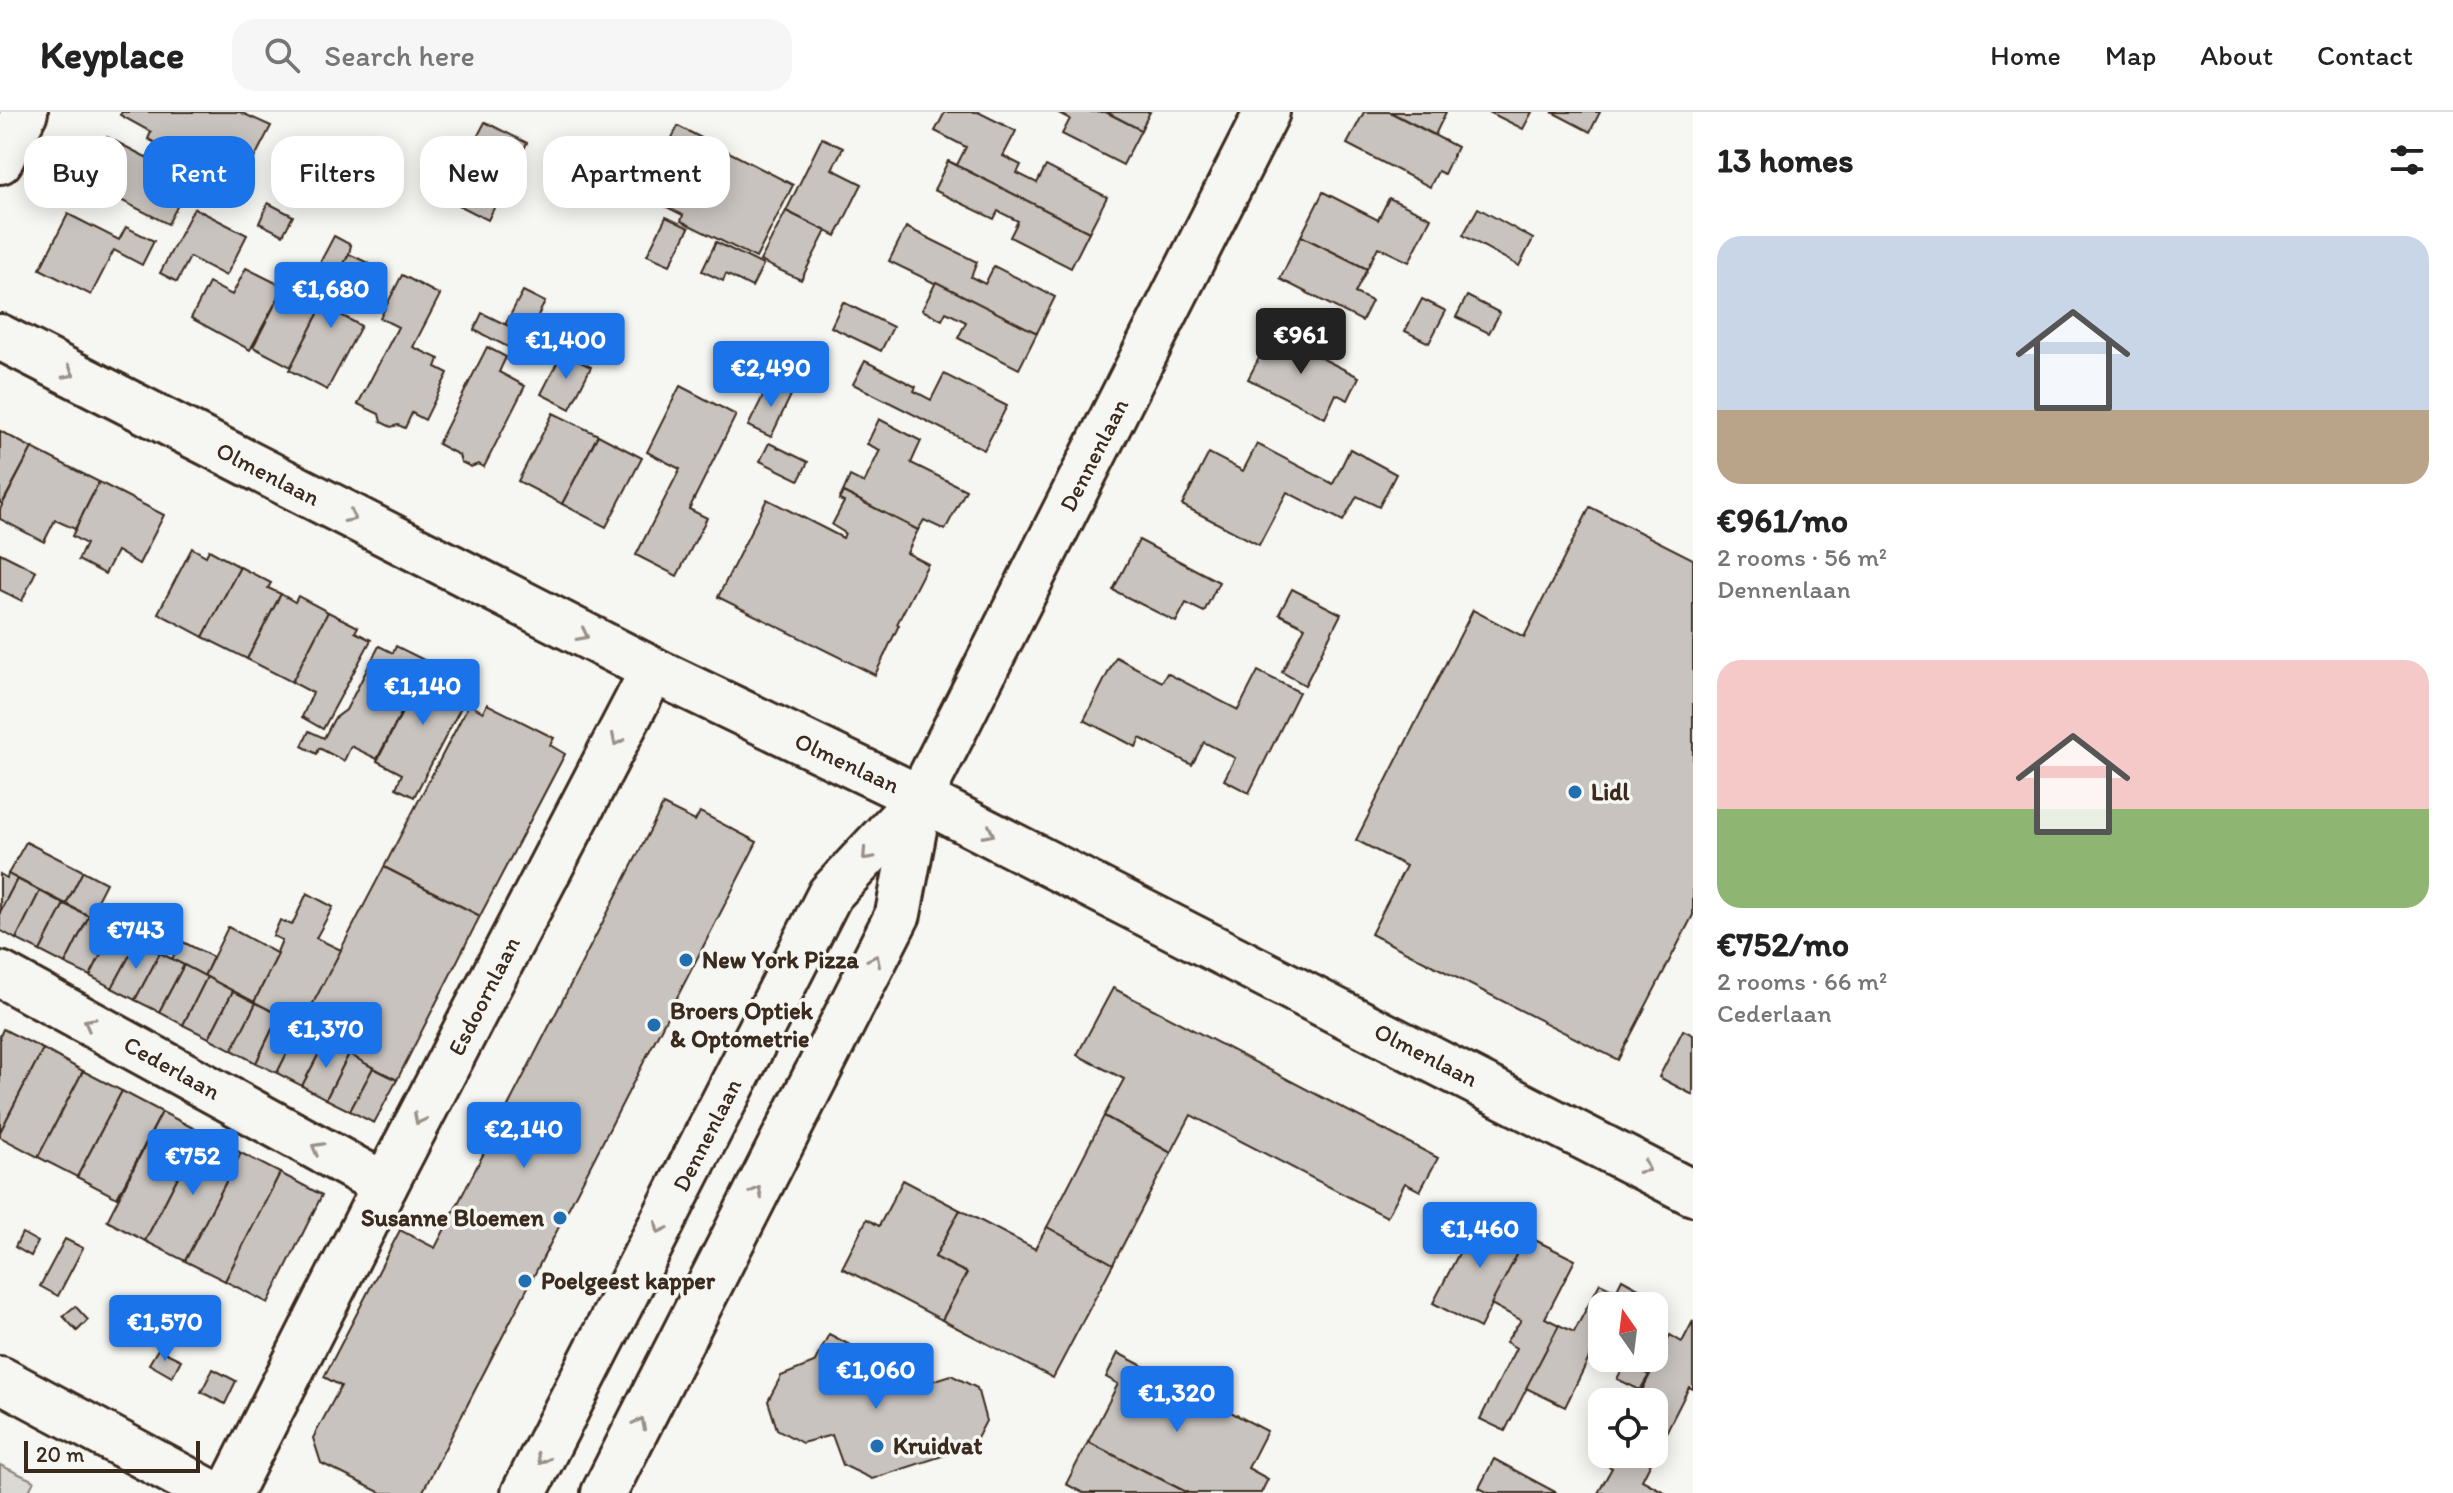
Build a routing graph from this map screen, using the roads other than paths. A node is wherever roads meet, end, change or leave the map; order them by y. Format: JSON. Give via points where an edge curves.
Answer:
{"nodes":[{"id":1,"x":25,"y":112,"type":"edge"},
{"id":2,"x":1267,"y":112,"type":"edge"},
{"id":3,"x":0,"y":161,"type":"edge"},
{"id":4,"x":0,"y":337,"type":"edge"},
{"id":5,"x":653,"y":670,"type":"junction"},
{"id":6,"x":920,"y":798,"type":"junction"},
{"id":7,"x":0,"y":974,"type":"edge"},
{"id":8,"x":385,"y":1185,"type":"junction"},
{"id":9,"x":1693,"y":1193,"type":"edge"},
{"id":10,"x":0,"y":1379,"type":"edge"},
{"id":11,"x":212,"y":1493,"type":"edge"},
{"id":12,"x":229,"y":1493,"type":"edge"},
{"id":13,"x":524,"y":1493,"type":"edge"},
{"id":14,"x":604,"y":1493,"type":"edge"}],
"edges":[{"from":1,"to":3,"type":"street"},
{"from":2,"to":6,"type":"street","name":"Dennenlaan"},
{"from":4,"to":5,"type":"street","name":"Olmenlaan","one_way":true},
{"from":5,"to":6,"type":"street","name":"Olmenlaan"},
{"from":5,"to":8,"type":"street","name":"Esdoornlaan","one_way":true},
{"from":6,"to":9,"type":"street","name":"Olmenlaan","one_way":true},
{"from":6,"to":13,"type":"street","name":"Dennenlaan","one_way":true,"via":[[830,894]]},
{"from":14,"to":6,"type":"street","name":"Dennenlaan","one_way":true,"via":[[898,914]]},
{"from":8,"to":7,"type":"street","name":"Cederlaan","one_way":true},
{"from":8,"to":12,"type":"street","name":"Esdoornlaan"},
{"from":10,"to":11,"type":"street"}]}
